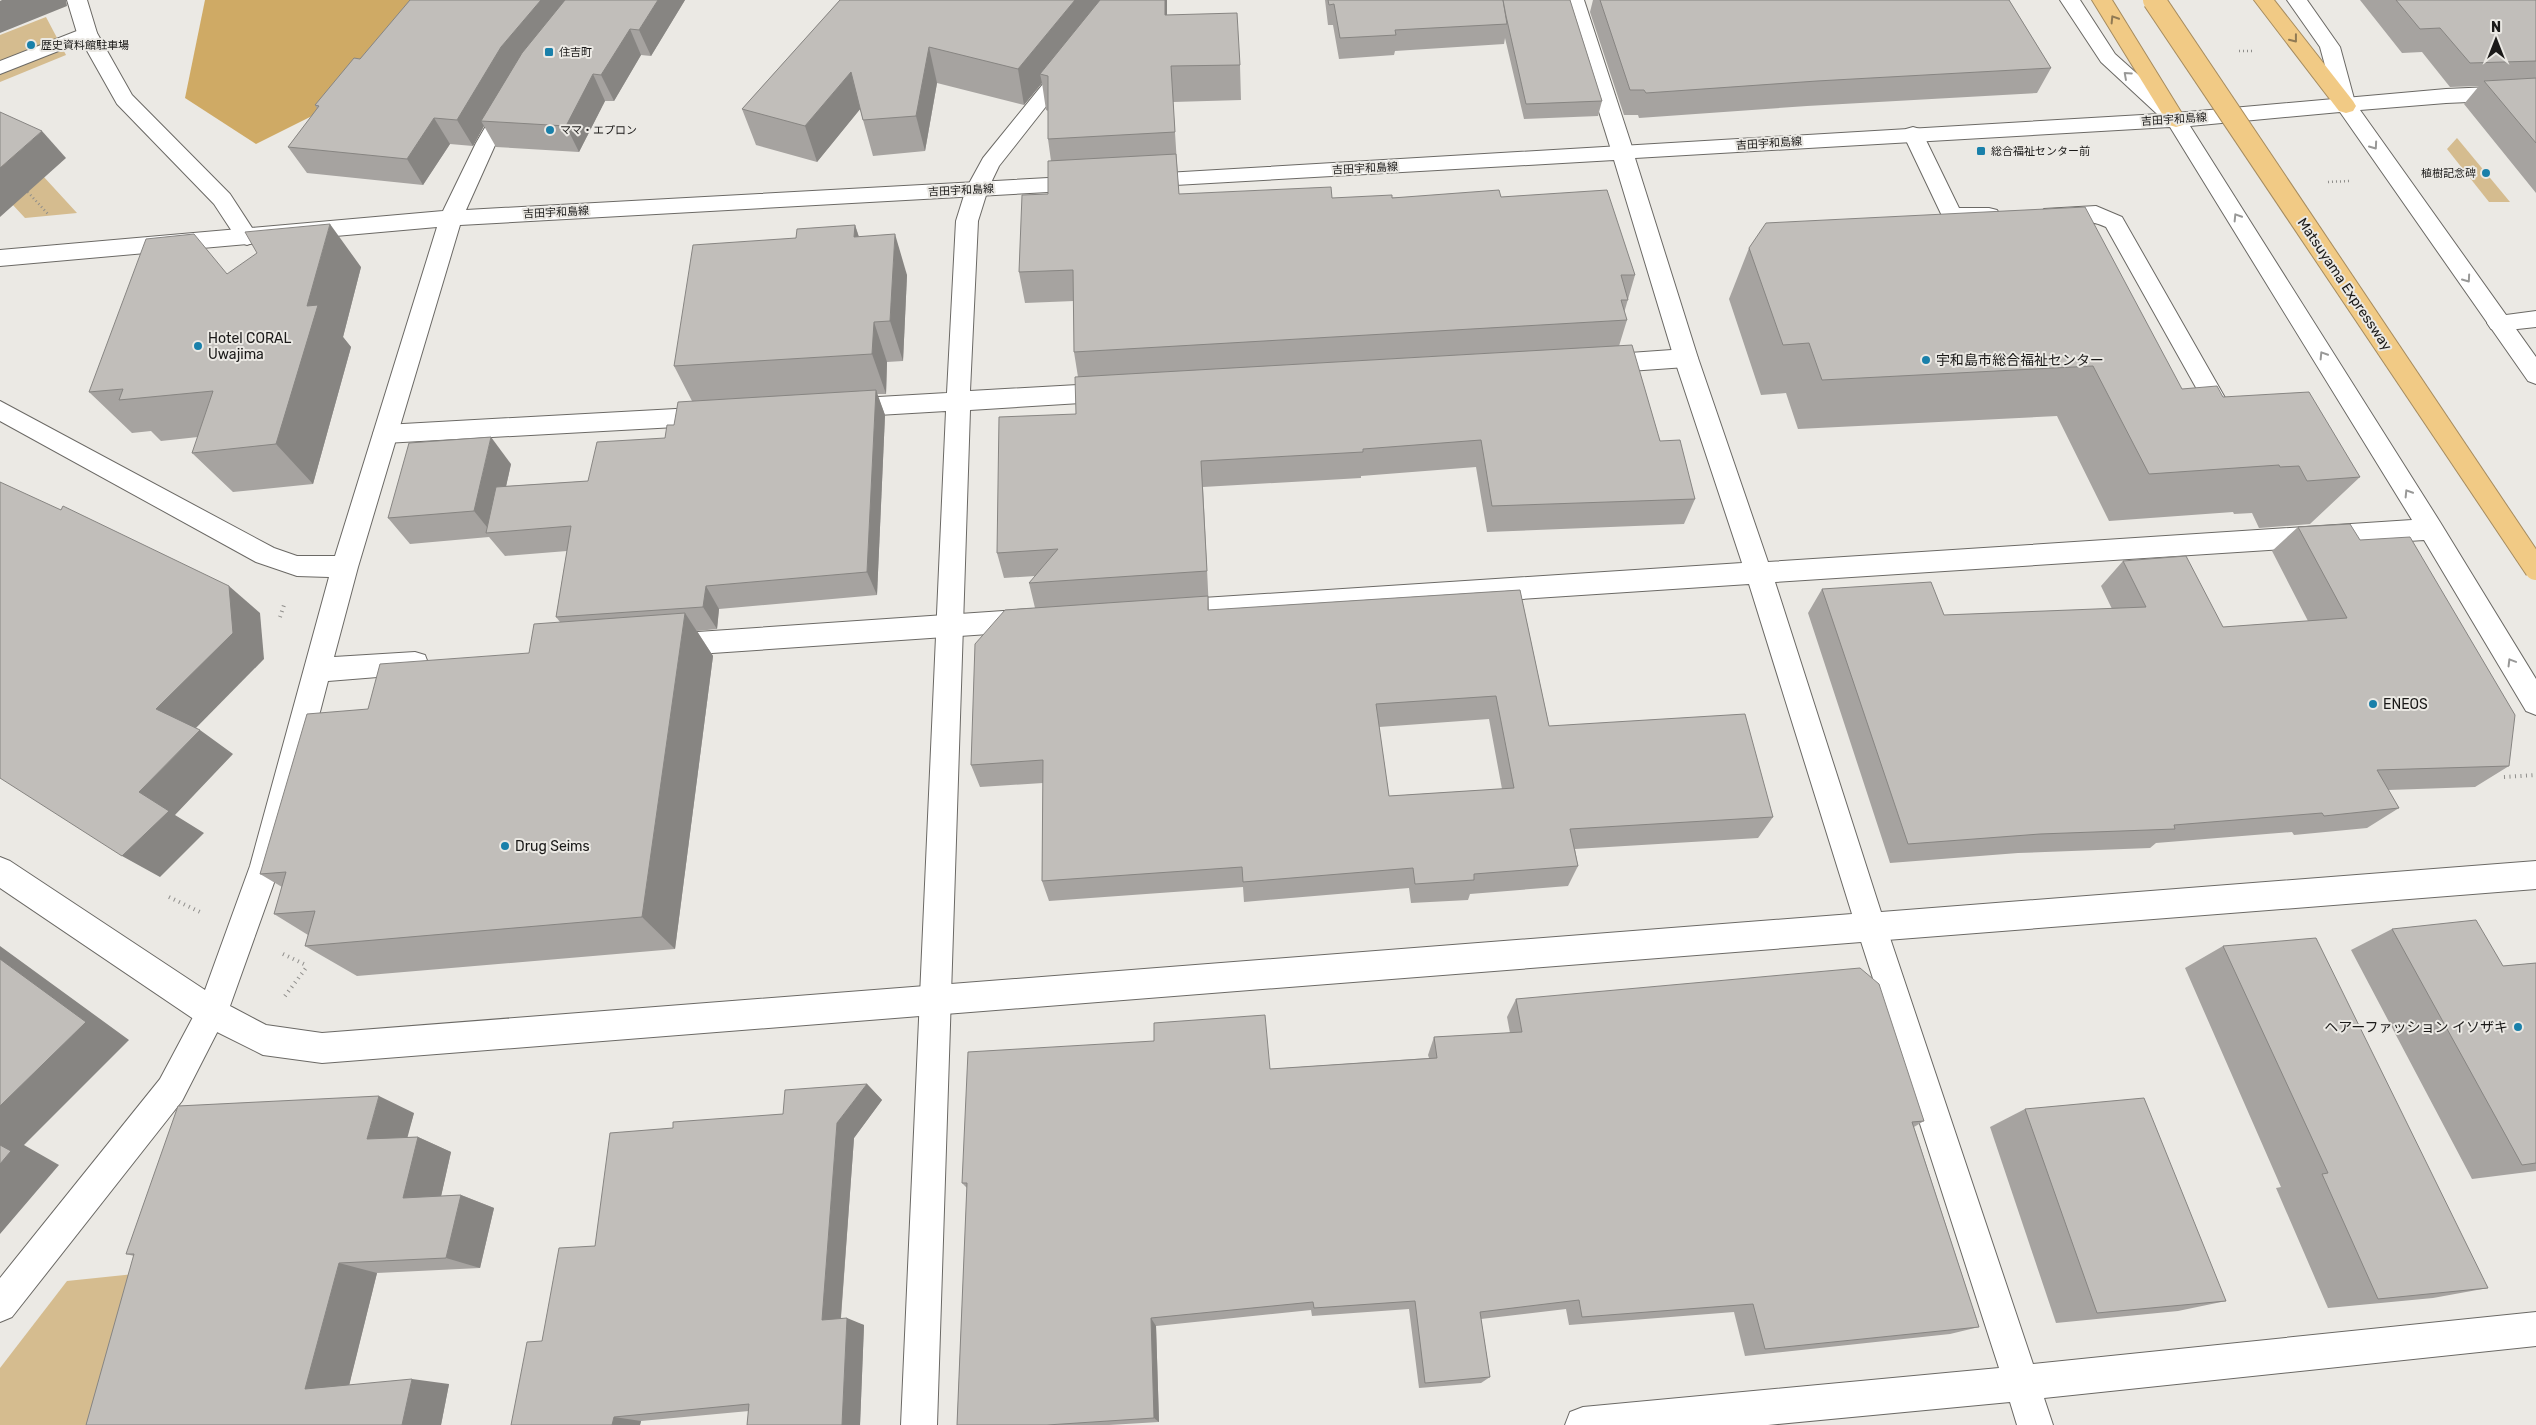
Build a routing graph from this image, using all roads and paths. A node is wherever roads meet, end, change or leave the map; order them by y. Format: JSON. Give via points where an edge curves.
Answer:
{"nodes":[{"id":1,"x":77,"y":0,"type":"edge"},
{"id":2,"x":1574,"y":0,"type":"edge"},
{"id":3,"x":2070,"y":0,"type":"edge"},
{"id":4,"x":2102,"y":0,"type":"edge"},
{"id":5,"x":2154,"y":0,"type":"edge"},
{"id":6,"x":2264,"y":0,"type":"edge"},
{"id":7,"x":2297,"y":0,"type":"edge"},
{"id":8,"x":87,"y":33,"type":"junction"},
{"id":9,"x":1078,"y":54,"type":"edge"},
{"id":10,"x":0,"y":68,"type":"edge"},
{"id":11,"x":516,"y":92,"type":"edge"},
{"id":12,"x":2536,"y":92,"type":"edge"},
{"id":13,"x":2346,"y":106,"type":"junction"},
{"id":14,"x":2176,"y":120,"type":"junction"},
{"id":15,"x":1913,"y":134,"type":"junction"},
{"id":16,"x":1623,"y":153,"type":"junction"},
{"id":17,"x":19,"y":182,"type":"dead end"},
{"id":18,"x":977,"y":189,"type":"junction"},
{"id":19,"x":50,"y":216,"type":"dead end"},
{"id":20,"x":451,"y":218,"type":"junction"},
{"id":21,"x":247,"y":237,"type":"junction"},
{"id":22,"x":0,"y":258,"type":"edge"},
{"id":23,"x":2536,"y":319,"type":"edge"},
{"id":24,"x":2499,"y":323,"type":"junction"},
{"id":25,"x":1686,"y":358,"type":"junction"},
{"id":26,"x":1580,"y":365,"type":"edge"},
{"id":27,"x":2536,"y":375,"type":"edge"},
{"id":28,"x":1131,"y":391,"type":"edge"},
{"id":29,"x":958,"y":402,"type":"junction"},
{"id":30,"x":2216,"y":403,"type":"edge"},
{"id":31,"x":0,"y":410,"type":"edge"},
{"id":32,"x":818,"y":410,"type":"edge"},
{"id":33,"x":729,"y":415,"type":"edge"},
{"id":34,"x":385,"y":434,"type":"junction"},
{"id":35,"x":2431,"y":529,"type":"junction"},
{"id":36,"x":345,"y":567,"type":"junction"},
{"id":37,"x":2536,"y":569,"type":"edge"},
{"id":38,"x":1758,"y":572,"type":"junction"},
{"id":39,"x":1148,"y":612,"type":"edge"},
{"id":40,"x":1058,"y":618,"type":"edge"},
{"id":41,"x":949,"y":626,"type":"junction"},
{"id":42,"x":647,"y":647,"type":"edge"},
{"id":43,"x":440,"y":661,"type":"edge"},
{"id":44,"x":317,"y":670,"type":"junction"},
{"id":45,"x":2536,"y":703,"type":"edge"},
{"id":46,"x":2536,"y":774,"type":"edge"},
{"id":47,"x":2504,"y":777,"type":"edge"},
{"id":48,"x":0,"y":871,"type":"edge"},
{"id":49,"x":2536,"y":874,"type":"edge"},
{"id":50,"x":1871,"y":926,"type":"junction"},
{"id":51,"x":936,"y":1001,"type":"junction"},
{"id":52,"x":212,"y":1013,"type":"junction"},
{"id":53,"x":0,"y":1305,"type":"edge"},
{"id":54,"x":2536,"y":1329,"type":"edge"},
{"id":55,"x":2021,"y":1383,"type":"junction"},
{"id":56,"x":919,"y":1425,"type":"edge"},
{"id":57,"x":1583,"y":1425,"type":"edge"},
{"id":58,"x":2035,"y":1425,"type":"edge"}],
"edges":[{"from":1,"to":8,"type":"street"},
{"from":2,"to":16,"type":"street"},
{"from":14,"to":3,"type":"street","one_way":true,"via":[[2108,58]]},
{"from":14,"to":4,"type":"highway","one_way":true},
{"from":5,"to":37,"type":"highway","name":"Matsuyama Expressway","bridge":true},
{"from":6,"to":13,"type":"highway","one_way":true},
{"from":7,"to":13,"type":"street","via":[[2330,47]]},
{"from":8,"to":10,"type":"street"},
{"from":8,"to":21,"type":"street","via":[[124,99],[222,199]]},
{"from":9,"to":18,"type":"street","via":[[990,162]]},
{"from":11,"to":20,"type":"street","via":[[486,142]]},
{"from":12,"to":13,"type":"street","name":"吉田宇和島線","via":[[2446,96]]},
{"from":13,"to":14,"type":"street","name":"吉田宇和島線"},
{"from":13,"to":24,"type":"street","one_way":true},
{"from":14,"to":15,"type":"street","name":"吉田宇和島線"},
{"from":35,"to":14,"type":"street","one_way":true},
{"from":15,"to":16,"type":"street","name":"吉田宇和島線"},
{"from":15,"to":30,"type":"street","via":[[1951,213],[1958,216],[2096,213],[2114,222]]},
{"from":16,"to":18,"type":"street","name":"吉田宇和島線"},
{"from":16,"to":25,"type":"street"},
{"from":17,"to":19,"type":"path"},
{"from":18,"to":20,"type":"street","name":"吉田宇和島線"},
{"from":18,"to":29,"type":"street","via":[[967,221]]},
{"from":20,"to":21,"type":"street","name":"吉田宇和島線"},
{"from":20,"to":34,"type":"street"},
{"from":21,"to":22,"type":"street","name":"吉田宇和島線"},
{"from":23,"to":24,"type":"street"},
{"from":24,"to":27,"type":"street"},
{"from":25,"to":26,"type":"street"},
{"from":25,"to":38,"type":"street"},
{"from":28,"to":29,"type":"street"},
{"from":29,"to":32,"type":"street"},
{"from":29,"to":41,"type":"street"},
{"from":31,"to":36,"type":"street","via":[[264,555],[297,566]]},
{"from":33,"to":34,"type":"street"},
{"from":34,"to":36,"type":"street"},
{"from":35,"to":38,"type":"street"},
{"from":45,"to":35,"type":"street","one_way":true},
{"from":36,"to":44,"type":"street"},
{"from":38,"to":39,"type":"street"},
{"from":38,"to":50,"type":"street"},
{"from":40,"to":41,"type":"street"},
{"from":41,"to":42,"type":"street"},
{"from":41,"to":51,"type":"street"},
{"from":43,"to":44,"type":"street"},
{"from":44,"to":52,"type":"street","via":[[265,866]]},
{"from":46,"to":47,"type":"path"},
{"from":48,"to":52,"type":"street"},
{"from":49,"to":50,"type":"street"},
{"from":50,"to":51,"type":"street"},
{"from":50,"to":55,"type":"street"},
{"from":51,"to":52,"type":"street","via":[[322,1048],[263,1040]]},
{"from":51,"to":56,"type":"street"},
{"from":52,"to":53,"type":"street","via":[[171,1090]]},
{"from":54,"to":55,"type":"street"},
{"from":55,"to":57,"type":"street"},
{"from":55,"to":58,"type":"street"}]}
